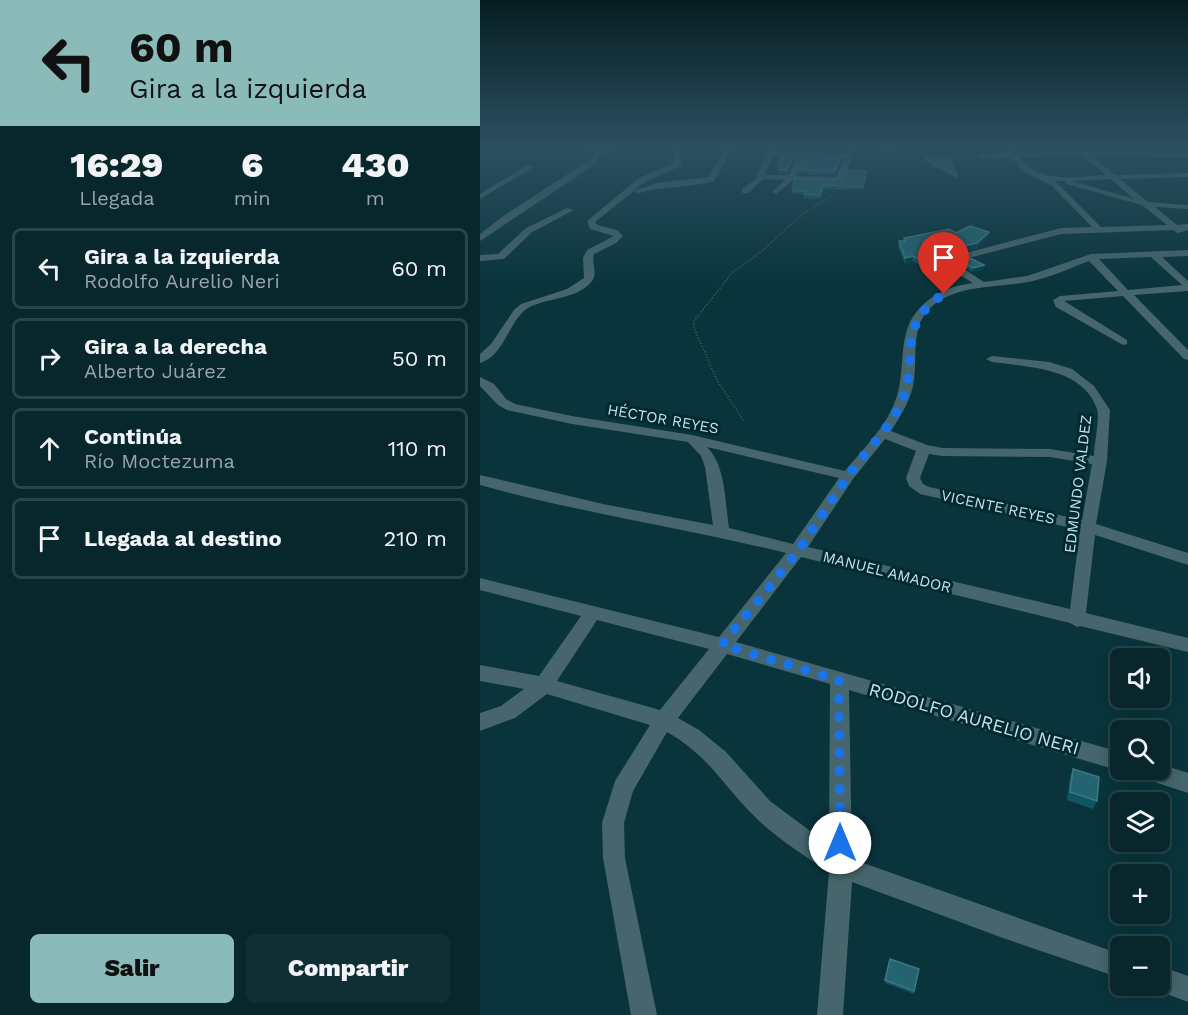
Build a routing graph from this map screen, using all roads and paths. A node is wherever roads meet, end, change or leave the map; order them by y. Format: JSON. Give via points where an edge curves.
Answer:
{"nodes":[{"id":1,"x":546,"y":192,"type":"edge"},
{"id":2,"x":626,"y":192,"type":"edge"},
{"id":3,"x":632,"y":192,"type":"edge"},
{"id":4,"x":832,"y":192,"type":"edge"},
{"id":5,"x":1063,"y":192,"type":"edge"},
{"id":6,"x":1099,"y":192,"type":"edge"},
{"id":7,"x":1131,"y":192,"type":"edge"},
{"id":8,"x":621,"y":196,"type":"junction"},
{"id":9,"x":1145,"y":204,"type":"junction"},
{"id":10,"x":1188,"y":207,"type":"edge"},
{"id":11,"x":570,"y":210,"type":"dead end"},
{"id":12,"x":1188,"y":226,"type":"edge"},
{"id":13,"x":1174,"y":227,"type":"junction"},
{"id":14,"x":1098,"y":229,"type":"junction"},
{"id":15,"x":1188,"y":236,"type":"edge"},
{"id":16,"x":480,"y":238,"type":"edge"},
{"id":17,"x":927,"y":250,"type":"edge"},
{"id":18,"x":1188,"y":253,"type":"edge"},
{"id":19,"x":1152,"y":254,"type":"junction"},
{"id":20,"x":1091,"y":256,"type":"junction"},
{"id":21,"x":480,"y":258,"type":"edge"},
{"id":22,"x":947,"y":261,"type":"junction"},
{"id":23,"x":980,"y":283,"type":"junction"},
{"id":24,"x":1188,"y":287,"type":"edge"},
{"id":25,"x":1126,"y":293,"type":"junction"},
{"id":26,"x":1123,"y":342,"type":"dead end"},
{"id":27,"x":1188,"y":357,"type":"edge"},
{"id":28,"x":992,"y":359,"type":"dead end"},
{"id":29,"x":480,"y":360,"type":"edge"},
{"id":30,"x":480,"y":381,"type":"edge"},
{"id":31,"x":743,"y":420,"type":"dead end"},
{"id":32,"x":883,"y":433,"type":"junction"},
{"id":33,"x":692,"y":439,"type":"junction"},
{"id":34,"x":924,"y":449,"type":"junction"},
{"id":35,"x":1100,"y":461,"type":"junction"},
{"id":36,"x":848,"y":476,"type":"junction"},
{"id":37,"x":480,"y":480,"type":"edge"},
{"id":38,"x":1088,"y":527,"type":"junction"},
{"id":39,"x":722,"y":532,"type":"junction"},
{"id":40,"x":798,"y":549,"type":"junction"},
{"id":41,"x":1188,"y":559,"type":"edge"},
{"id":42,"x":480,"y":584,"type":"edge"},
{"id":43,"x":593,"y":612,"type":"junction"},
{"id":44,"x":1077,"y":620,"type":"junction"},
{"id":45,"x":722,"y":645,"type":"junction"},
{"id":46,"x":1188,"y":645,"type":"edge"},
{"id":47,"x":480,"y":673,"type":"edge"},
{"id":48,"x":839,"y":680,"type":"junction"},
{"id":49,"x":544,"y":685,"type":"junction"},
{"id":50,"x":664,"y":720,"type":"junction"},
{"id":51,"x":480,"y":722,"type":"edge"},
{"id":52,"x":1110,"y":758,"type":"edge"},
{"id":53,"x":1170,"y":777,"type":"edge"},
{"id":54,"x":1188,"y":783,"type":"edge"},
{"id":55,"x":841,"y":866,"type":"junction"},
{"id":56,"x":1110,"y":963,"type":"edge"},
{"id":57,"x":1170,"y":982,"type":"edge"},
{"id":58,"x":1188,"y":988,"type":"edge"},
{"id":59,"x":644,"y":1015,"type":"edge"},
{"id":60,"x":830,"y":1015,"type":"edge"}],
"edges":[{"from":1,"to":16,"type":"street"},
{"from":2,"to":8,"type":"street"},
{"from":3,"to":8,"type":"street"},
{"from":4,"to":31,"type":"path","via":[[732,273],[694,321],[717,380]]},
{"from":5,"to":14,"type":"street"},
{"from":6,"to":9,"type":"street"},
{"from":7,"to":9,"type":"street"},
{"from":8,"to":29,"type":"street","via":[[591,221],[593,227],[619,236],[590,251],[586,260],[590,275],[585,283],[531,303],[518,312],[495,346]]},
{"from":9,"to":10,"type":"street"},
{"from":9,"to":13,"type":"street"},
{"from":11,"to":21,"type":"street","via":[[529,230],[501,257]]},
{"from":12,"to":13,"type":"street"},
{"from":13,"to":14,"type":"street"},
{"from":13,"to":15,"type":"street"},
{"from":14,"to":22,"type":"street","via":[[1052,233]]},
{"from":17,"to":22,"type":"street"},
{"from":18,"to":19,"type":"street"},
{"from":19,"to":20,"type":"street"},
{"from":19,"to":24,"type":"street"},
{"from":20,"to":23,"type":"street","via":[[1029,279]]},
{"from":20,"to":25,"type":"street"},
{"from":22,"to":23,"type":"street"},
{"from":23,"to":32,"type":"street","via":[[944,294],[920,314],[913,328],[907,385],[900,406]]},
{"from":24,"to":25,"type":"street"},
{"from":25,"to":26,"type":"street","via":[[1058,300],[1060,305]]},
{"from":25,"to":27,"type":"street"},
{"from":28,"to":35,"type":"street","name":"EDMUNDO VALDEZ","via":[[1060,368],[1090,389],[1104,410]]},
{"from":30,"to":33,"type":"street","name":"HÉCTOR REYES","via":[[511,407]]},
{"from":32,"to":34,"type":"street"},
{"from":32,"to":36,"type":"street"},
{"from":33,"to":36,"type":"street","name":"HÉCTOR REYES"},
{"from":33,"to":39,"type":"street","via":[[712,467]]},
{"from":34,"to":35,"type":"street","via":[[959,454],[1050,453]]},
{"from":34,"to":38,"type":"street","name":"VICENTE REYES","via":[[913,476],[917,487]]},
{"from":35,"to":38,"type":"street","name":"EDMUNDO VALDEZ"},
{"from":36,"to":40,"type":"street"},
{"from":37,"to":39,"type":"street","name":"MANUEL AMADOR"},
{"from":38,"to":41,"type":"street","name":"VICENTE REYES"},
{"from":38,"to":44,"type":"street","name":"EDMUNDO VALDEZ"},
{"from":39,"to":40,"type":"street","name":"MANUEL AMADOR"},
{"from":40,"to":44,"type":"street","name":"MANUEL AMADOR"},
{"from":40,"to":45,"type":"street"},
{"from":42,"to":43,"type":"street","name":"RODOLFO AURELIO NERI"},
{"from":43,"to":45,"type":"street","name":"RODOLFO AURELIO NERI"},
{"from":43,"to":49,"type":"street"},
{"from":44,"to":46,"type":"street","name":"MANUEL AMADOR"},
{"from":45,"to":48,"type":"street","name":"RODOLFO AURELIO NERI"},
{"from":45,"to":50,"type":"street"},
{"from":47,"to":49,"type":"street"},
{"from":48,"to":52,"type":"street","name":"RODOLFO AURELIO NERI"},
{"from":48,"to":55,"type":"street"},
{"from":49,"to":50,"type":"street"},
{"from":49,"to":51,"type":"street","via":[[508,712]]},
{"from":50,"to":55,"type":"street","via":[[692,736],[719,759],[762,809]]},
{"from":50,"to":59,"type":"street","via":[[623,788],[613,823],[614,858]]},
{"from":53,"to":54,"type":"street"},
{"from":55,"to":56,"type":"street"},
{"from":55,"to":60,"type":"street"},
{"from":57,"to":58,"type":"street"}]}
